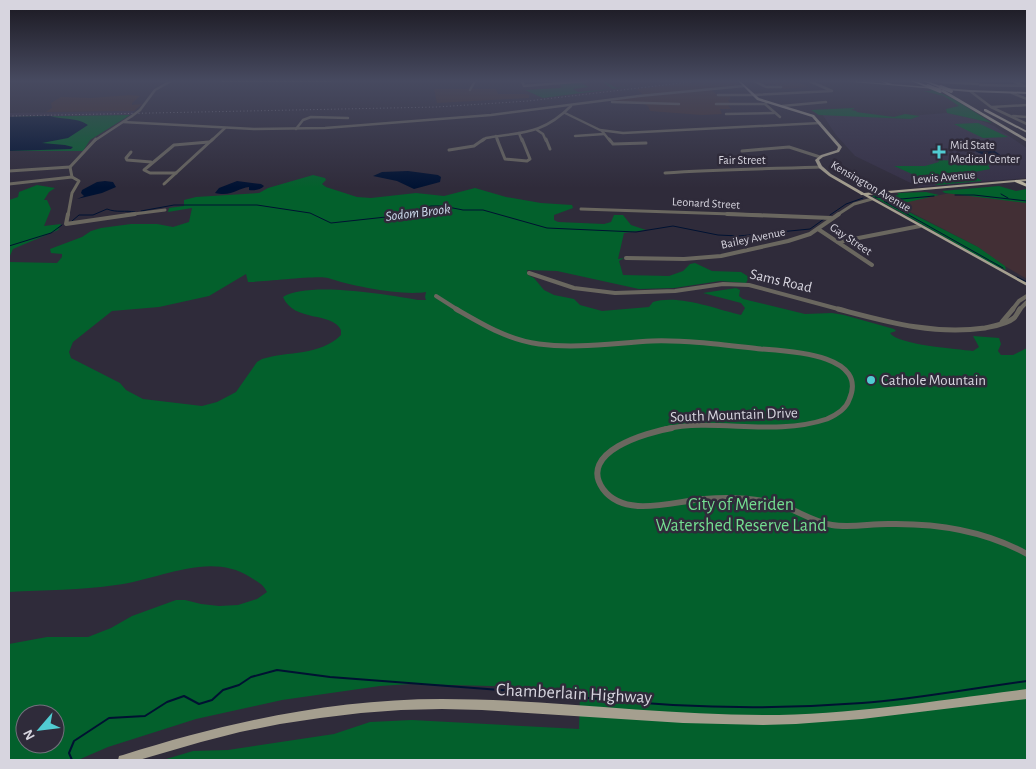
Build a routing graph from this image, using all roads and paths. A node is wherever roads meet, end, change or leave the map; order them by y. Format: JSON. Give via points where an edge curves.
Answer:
{"nodes":[{"id":1,"x":131,"y":117,"type":"edge"},
{"id":2,"x":461,"y":117,"type":"edge"},
{"id":3,"x":560,"y":117,"type":"edge"},
{"id":4,"x":573,"y":117,"type":"edge"},
{"id":5,"x":813,"y":117,"type":"edge"},
{"id":6,"x":988,"y":117,"type":"edge"},
{"id":7,"x":998,"y":117,"type":"edge"},
{"id":8,"x":1012,"y":117,"type":"edge"},
{"id":9,"x":348,"y":118,"type":"dead end"},
{"id":10,"x":123,"y":122,"type":"junction"},
{"id":11,"x":820,"y":123,"type":"junction"},
{"id":12,"x":1027,"y":126,"type":"edge"},
{"id":13,"x":225,"y":128,"type":"junction"},
{"id":14,"x":296,"y":129,"type":"junction"},
{"id":15,"x":537,"y":130,"type":"junction"},
{"id":16,"x":603,"y":132,"type":"junction"},
{"id":17,"x":519,"y":133,"type":"junction"},
{"id":18,"x":1027,"y":133,"type":"edge"},
{"id":19,"x":496,"y":136,"type":"junction"},
{"id":20,"x":575,"y":136,"type":"dead end"},
{"id":21,"x":1027,"y":141,"type":"edge"},
{"id":22,"x":209,"y":142,"type":"junction"},
{"id":23,"x":646,"y":143,"type":"dead end"},
{"id":24,"x":550,"y":149,"type":"dead end"},
{"id":25,"x":449,"y":150,"type":"dead end"},
{"id":26,"x":742,"y":151,"type":"dead end"},
{"id":27,"x":131,"y":152,"type":"dead end"},
{"id":28,"x":820,"y":158,"type":"junction"},
{"id":29,"x":152,"y":162,"type":"junction"},
{"id":30,"x":70,"y":167,"type":"junction"},
{"id":31,"x":820,"y":167,"type":"junction"},
{"id":32,"x":9,"y":171,"type":"edge"},
{"id":33,"x":176,"y":173,"type":"junction"},
{"id":34,"x":665,"y":174,"type":"dead end"},
{"id":35,"x":72,"y":177,"type":"junction"},
{"id":36,"x":1027,"y":180,"type":"edge"},
{"id":37,"x":1017,"y":181,"type":"junction"},
{"id":38,"x":9,"y":184,"type":"edge"},
{"id":39,"x":164,"y":184,"type":"dead end"},
{"id":40,"x":1027,"y":186,"type":"edge"},
{"id":41,"x":862,"y":194,"type":"junction"},
{"id":42,"x":872,"y":199,"type":"junction"},
{"id":43,"x":581,"y":209,"type":"dead end"},
{"id":44,"x":165,"y":210,"type":"dead end"},
{"id":45,"x":831,"y":218,"type":"junction"},
{"id":46,"x":920,"y":226,"type":"junction"},
{"id":47,"x":818,"y":229,"type":"junction"},
{"id":48,"x":838,"y":242,"type":"junction"},
{"id":49,"x":626,"y":258,"type":"dead end"},
{"id":50,"x":879,"y":263,"type":"dead end"},
{"id":51,"x":529,"y":273,"type":"dead end"},
{"id":52,"x":1027,"y":286,"type":"edge"},
{"id":53,"x":436,"y":296,"type":"dead end"},
{"id":54,"x":1027,"y":296,"type":"edge"},
{"id":55,"x":1027,"y":302,"type":"edge"},
{"id":56,"x":996,"y":326,"type":"junction"},
{"id":57,"x":1027,"y":554,"type":"edge"},
{"id":58,"x":1027,"y":694,"type":"edge"},
{"id":59,"x":123,"y":760,"type":"edge"}],
"edges":[{"from":1,"to":10,"type":"street","bridge":true},
{"from":2,"to":14,"type":"street"},
{"from":3,"to":15,"type":"street"},
{"from":4,"to":16,"type":"street"},
{"from":5,"to":11,"type":"main road","name":"Kensington Avenue"},
{"from":6,"to":21,"type":"highway"},
{"from":7,"to":18,"type":"highway","bridge":true},
{"from":8,"to":12,"type":"street"},
{"from":9,"to":14,"type":"street","via":[[311,117],[303,120]]},
{"from":10,"to":13,"type":"street"},
{"from":10,"to":30,"type":"street","via":[[96,139]]},
{"from":11,"to":16,"type":"street","via":[[640,133]]},
{"from":11,"to":28,"type":"main road","name":"Kensington Avenue","via":[[840,148]]},
{"from":13,"to":14,"type":"street"},
{"from":13,"to":22,"type":"street"},
{"from":15,"to":17,"type":"street"},
{"from":15,"to":24,"type":"street","via":[[543,134]]},
{"from":16,"to":20,"type":"street"},
{"from":16,"to":23,"type":"street","via":[[613,144]]},
{"from":17,"to":19,"type":"street"},
{"from":17,"to":19,"type":"street","via":[[530,159],[527,161],[504,158]]},
{"from":19,"to":25,"type":"street","via":[[471,147]]},
{"from":22,"to":29,"type":"street","via":[[174,145]]},
{"from":22,"to":33,"type":"street"},
{"from":26,"to":28,"type":"street","via":[[793,148]]},
{"from":27,"to":29,"type":"street","via":[[127,160]]},
{"from":28,"to":31,"type":"main road","name":"Kensington Avenue","via":[[817,162]]},
{"from":29,"to":33,"type":"street","via":[[144,168],[145,171]]},
{"from":30,"to":32,"type":"street"},
{"from":30,"to":35,"type":"street"},
{"from":31,"to":34,"type":"street","name":"Fair Street","via":[[714,169]]},
{"from":31,"to":41,"type":"main road","name":"Kensington Avenue"},
{"from":33,"to":39,"type":"street"},
{"from":35,"to":38,"type":"street"},
{"from":35,"to":44,"type":"street","via":[[79,182],[72,193],[66,224]]},
{"from":36,"to":37,"type":"main road","name":"Lewis Avenue"},
{"from":37,"to":40,"type":"highway"},
{"from":37,"to":41,"type":"main road","name":"Lewis Avenue"},
{"from":41,"to":42,"type":"main road","name":"Kensington Avenue"},
{"from":42,"to":45,"type":"street","name":"Bailey Avenue","via":[[854,204]]},
{"from":42,"to":46,"type":"main road","name":"Kensington Avenue"},
{"from":43,"to":45,"type":"street","name":"Leonard Street"},
{"from":45,"to":47,"type":"street","name":"Bailey Avenue"},
{"from":46,"to":48,"type":"street"},
{"from":46,"to":52,"type":"main road","name":"Kensington Avenue"},
{"from":47,"to":48,"type":"street","name":"Gay Street"},
{"from":47,"to":49,"type":"street","name":"Bailey Avenue","via":[[802,237],[727,255],[684,259]]},
{"from":48,"to":50,"type":"street","name":"Gay Street","via":[[872,264]]},
{"from":51,"to":56,"type":"street","name":"Sams Road","via":[[574,288],[615,294],[676,291],[722,284],[749,285],[919,328],[952,330]]},
{"from":53,"to":57,"type":"street","name":"South Mountain Drive","via":[[489,329],[532,343],[574,346],[682,341],[804,353],[831,361],[845,370],[853,381],[854,392],[844,408],[815,422],[783,428],[680,427],[625,443],[603,457],[597,472],[606,492],[622,503],[639,506],[717,498],[767,502],[829,525],[907,524],[945,528],[998,539]]},
{"from":54,"to":56,"type":"street","via":[[1016,303],[1008,317]]},
{"from":55,"to":56,"type":"street","name":"Sams Road","via":[[1014,319]]},
{"from":58,"to":59,"type":"main road","name":"Chamberlain Highway","via":[[858,715],[782,720],[482,705],[374,706],[247,725]]}]}
